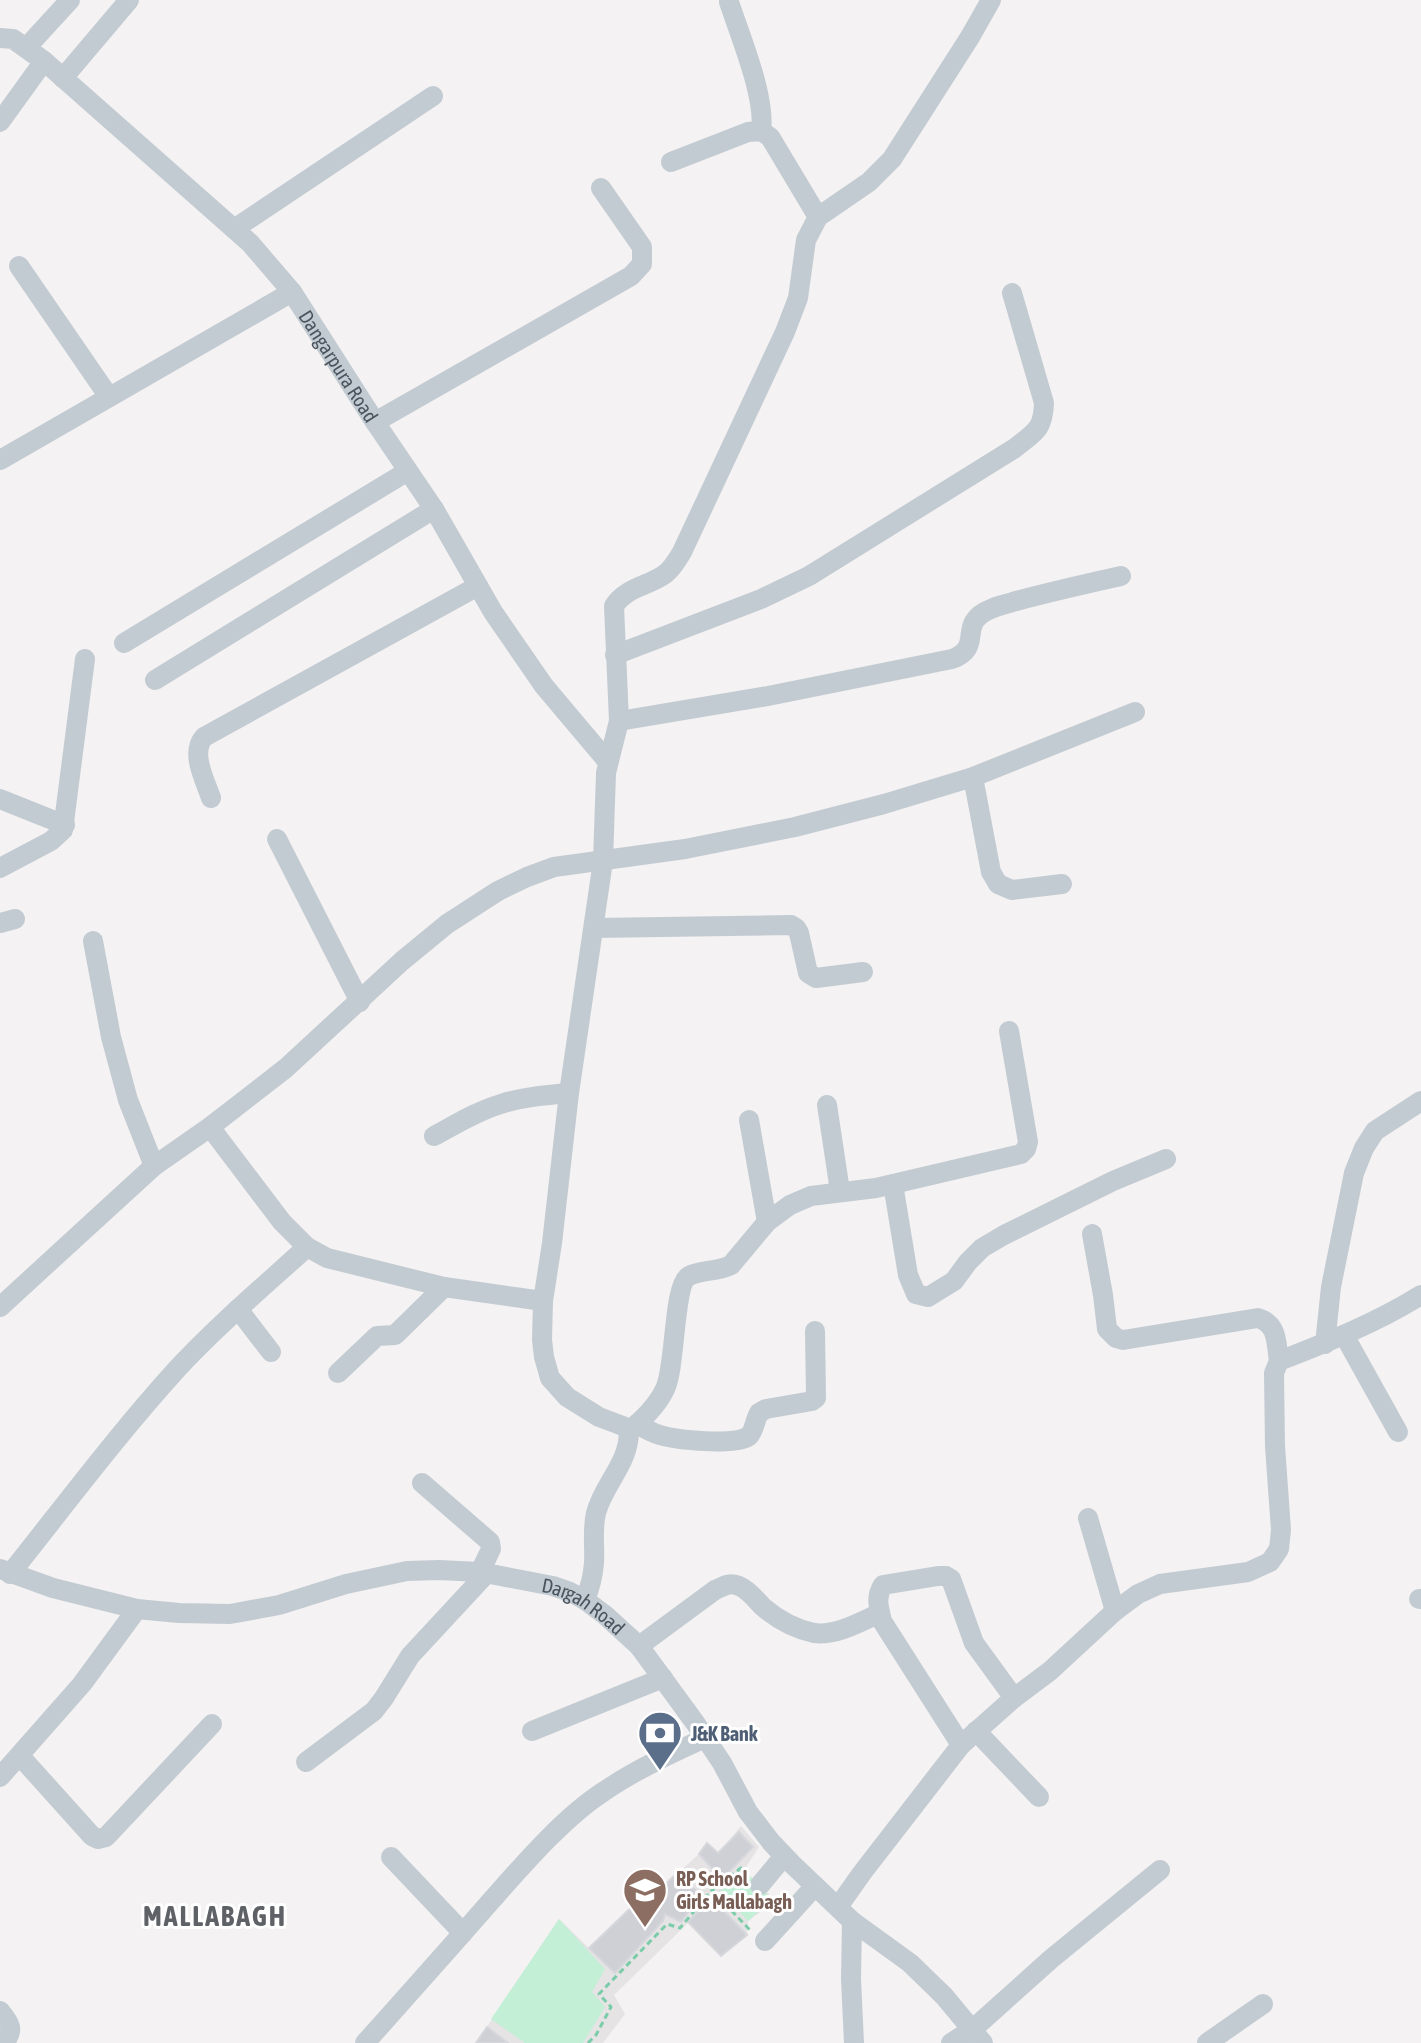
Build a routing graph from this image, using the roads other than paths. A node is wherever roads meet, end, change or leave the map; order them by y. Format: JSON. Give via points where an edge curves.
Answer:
{"nodes":[{"id":1,"x":70,"y":0,"type":"edge"},
{"id":2,"x":129,"y":0,"type":"edge"},
{"id":3,"x":991,"y":0,"type":"edge"},
{"id":4,"x":729,"y":2,"type":"dead end"},
{"id":5,"x":10,"y":37,"type":"edge"},
{"id":6,"x":44,"y":61,"type":"junction"},
{"id":7,"x":63,"y":78,"type":"junction"},
{"id":8,"x":433,"y":96,"type":"dead end"},
{"id":9,"x":0,"y":122,"type":"edge"},
{"id":10,"x":761,"y":131,"type":"junction"},
{"id":11,"x":671,"y":162,"type":"dead end"},
{"id":12,"x":601,"y":188,"type":"dead end"},
{"id":13,"x":818,"y":217,"type":"junction"},
{"id":14,"x":234,"y":229,"type":"junction"},
{"id":15,"x":19,"y":266,"type":"dead end"},
{"id":16,"x":292,"y":292,"type":"junction"},
{"id":17,"x":1012,"y":293,"type":"dead end"},
{"id":18,"x":109,"y":397,"type":"junction"},
{"id":19,"x":375,"y":422,"type":"junction"},
{"id":20,"x":1,"y":458,"type":"edge"},
{"id":21,"x":408,"y":471,"type":"junction"},
{"id":22,"x":434,"y":509,"type":"junction"},
{"id":23,"x":1121,"y":576,"type":"dead end"},
{"id":24,"x":478,"y":586,"type":"junction"},
{"id":25,"x":124,"y":643,"type":"dead end"},
{"id":26,"x":615,"y":655,"type":"junction"},
{"id":27,"x":85,"y":659,"type":"dead end"},
{"id":28,"x":155,"y":680,"type":"dead end"},
{"id":29,"x":1135,"y":712,"type":"dead end"},
{"id":30,"x":619,"y":721,"type":"junction"},
{"id":31,"x":608,"y":762,"type":"junction"},
{"id":32,"x":973,"y":777,"type":"junction"},
{"id":33,"x":211,"y":798,"type":"dead end"},
{"id":34,"x":0,"y":799,"type":"edge"},
{"id":35,"x":65,"y":825,"type":"junction"},
{"id":36,"x":277,"y":839,"type":"dead end"},
{"id":37,"x":603,"y":861,"type":"junction"},
{"id":38,"x":0,"y":868,"type":"edge"},
{"id":39,"x":1062,"y":884,"type":"dead end"},
{"id":40,"x":594,"y":928,"type":"junction"},
{"id":41,"x":93,"y":941,"type":"dead end"},
{"id":42,"x":863,"y":972,"type":"dead end"},
{"id":43,"x":360,"y":1002,"type":"junction"},
{"id":44,"x":1009,"y":1031,"type":"dead end"},
{"id":45,"x":569,"y":1093,"type":"junction"},
{"id":46,"x":1421,"y":1101,"type":"edge"},
{"id":47,"x":827,"y":1105,"type":"dead end"},
{"id":48,"x":749,"y":1120,"type":"dead end"},
{"id":49,"x":210,"y":1127,"type":"junction"},
{"id":50,"x":434,"y":1136,"type":"dead end"},
{"id":51,"x":1166,"y":1159,"type":"dead end"},
{"id":52,"x":154,"y":1166,"type":"junction"},
{"id":53,"x":893,"y":1184,"type":"junction"},
{"id":54,"x":840,"y":1191,"type":"junction"},
{"id":55,"x":767,"y":1222,"type":"junction"},
{"id":56,"x":1092,"y":1234,"type":"dead end"},
{"id":57,"x":307,"y":1247,"type":"junction"},
{"id":58,"x":444,"y":1287,"type":"junction"},
{"id":59,"x":1421,"y":1295,"type":"edge"},
{"id":60,"x":543,"y":1301,"type":"junction"},
{"id":61,"x":0,"y":1307,"type":"edge"},
{"id":62,"x":238,"y":1309,"type":"junction"},
{"id":63,"x":815,"y":1331,"type":"dead end"},
{"id":64,"x":1344,"y":1335,"type":"junction"},
{"id":65,"x":1325,"y":1344,"type":"junction"},
{"id":66,"x":271,"y":1352,"type":"dead end"},
{"id":67,"x":1279,"y":1361,"type":"junction"},
{"id":68,"x":338,"y":1373,"type":"dead end"},
{"id":69,"x":633,"y":1428,"type":"junction"},
{"id":70,"x":1398,"y":1432,"type":"dead end"},
{"id":71,"x":422,"y":1483,"type":"dead end"},
{"id":72,"x":1088,"y":1518,"type":"dead end"},
{"id":73,"x":5,"y":1572,"type":"edge"},
{"id":74,"x":484,"y":1572,"type":"junction"},
{"id":75,"x":585,"y":1600,"type":"junction"},
{"id":76,"x":137,"y":1609,"type":"junction"},
{"id":77,"x":1115,"y":1611,"type":"junction"},
{"id":78,"x":880,"y":1613,"type":"junction"},
{"id":79,"x":639,"y":1646,"type":"junction"},
{"id":80,"x":663,"y":1678,"type":"junction"},
{"id":81,"x":1014,"y":1698,"type":"junction"},
{"id":82,"x":212,"y":1724,"type":"dead end"},
{"id":83,"x":532,"y":1731,"type":"dead end"},
{"id":84,"x":705,"y":1738,"type":"junction"},
{"id":85,"x":968,"y":1738,"type":"junction"},
{"id":86,"x":20,"y":1756,"type":"junction"},
{"id":87,"x":306,"y":1762,"type":"dead end"},
{"id":88,"x":0,"y":1777,"type":"edge"},
{"id":89,"x":1039,"y":1797,"type":"dead end"},
{"id":90,"x":784,"y":1856,"type":"junction"},
{"id":91,"x":391,"y":1857,"type":"dead end"},
{"id":92,"x":1160,"y":1870,"type":"dead end"},
{"id":93,"x":760,"y":1885,"type":"road end"},
{"id":94,"x":815,"y":1886,"type":"junction"},
{"id":95,"x":845,"y":1914,"type":"junction"},
{"id":96,"x":463,"y":1933,"type":"junction"},
{"id":97,"x":758,"y":1936,"type":"road end"},
{"id":98,"x":1263,"y":2004,"type":"dead end"},
{"id":99,"x":0,"y":2011,"type":"edge"},
{"id":100,"x":978,"y":2036,"type":"edge"},
{"id":101,"x":4,"y":2043,"type":"edge"},
{"id":102,"x":365,"y":2043,"type":"edge"},
{"id":103,"x":854,"y":2043,"type":"edge"},
{"id":104,"x":951,"y":2043,"type":"edge"},
{"id":105,"x":1207,"y":2043,"type":"edge"}],
"edges":[{"from":1,"to":5,"type":"street"},
{"from":2,"to":7,"type":"street"},
{"from":3,"to":13,"type":"street","via":[[892,159]]},
{"from":4,"to":10,"type":"street","via":[[758,92]]},
{"from":5,"to":6,"type":"street","name":"Dangarpura Road"},
{"from":6,"to":7,"type":"street","name":"Dangarpura Road"},
{"from":6,"to":9,"type":"street"},
{"from":7,"to":14,"type":"street","name":"Dangarpura Road"},
{"from":8,"to":14,"type":"street"},
{"from":10,"to":11,"type":"street"},
{"from":10,"to":13,"type":"street","via":[[770,137]]},
{"from":12,"to":19,"type":"street","via":[[642,247],[642,264],[631,276]]},
{"from":13,"to":26,"type":"street","via":[[806,240],[798,298],[785,332],[682,552],[665,574],[631,589],[614,606]]},
{"from":14,"to":16,"type":"street","name":"Dangarpura Road"},
{"from":15,"to":18,"type":"street"},
{"from":16,"to":18,"type":"street"},
{"from":16,"to":19,"type":"street","name":"Dangarpura Road"},
{"from":17,"to":26,"type":"street","via":[[1044,403],[1037,431],[809,576]]},
{"from":18,"to":20,"type":"street"},
{"from":19,"to":21,"type":"street","name":"Dangarpura Road"},
{"from":21,"to":22,"type":"street","name":"Dangarpura Road"},
{"from":21,"to":25,"type":"street"},
{"from":22,"to":24,"type":"street","name":"Dangarpura Road"},
{"from":22,"to":28,"type":"street"},
{"from":23,"to":30,"type":"street","via":[[990,609],[977,616],[963,655],[952,659]]},
{"from":24,"to":31,"type":"street","name":"Dangarpura Road","via":[[544,686]]},
{"from":24,"to":33,"type":"street","via":[[204,737],[197,755]]},
{"from":26,"to":30,"type":"street"},
{"from":27,"to":35,"type":"street"},
{"from":29,"to":32,"type":"street"},
{"from":30,"to":31,"type":"street"},
{"from":31,"to":37,"type":"street"},
{"from":32,"to":37,"type":"street","via":[[795,827]]},
{"from":32,"to":39,"type":"street","via":[[991,872],[998,884],[1012,890]]},
{"from":34,"to":35,"type":"street"},
{"from":35,"to":38,"type":"street","via":[[51,841]]},
{"from":36,"to":43,"type":"street"},
{"from":37,"to":40,"type":"street"},
{"from":37,"to":43,"type":"street","via":[[554,867],[498,891],[447,924]]},
{"from":40,"to":42,"type":"street","via":[[791,925],[799,933],[811,976]]},
{"from":40,"to":45,"type":"street"},
{"from":41,"to":52,"type":"street","via":[[128,1100]]},
{"from":43,"to":49,"type":"street"},
{"from":44,"to":53,"type":"street","via":[[1026,1149]]},
{"from":45,"to":50,"type":"street","via":[[499,1104]]},
{"from":45,"to":60,"type":"street"},
{"from":46,"to":65,"type":"street","via":[[1375,1131],[1354,1173]]},
{"from":47,"to":54,"type":"street"},
{"from":48,"to":55,"type":"street"},
{"from":49,"to":52,"type":"street"},
{"from":49,"to":57,"type":"street"},
{"from":51,"to":53,"type":"street","via":[[1004,1235],[982,1248],[954,1281],[928,1297],[916,1294],[908,1275]]},
{"from":52,"to":61,"type":"street"},
{"from":53,"to":54,"type":"street"},
{"from":54,"to":55,"type":"street","via":[[811,1196]]},
{"from":55,"to":69,"type":"street","via":[[731,1265],[683,1282],[665,1390]]},
{"from":56,"to":67,"type":"street","via":[[1110,1334],[1123,1340],[1258,1318],[1273,1327]]},
{"from":57,"to":58,"type":"street","via":[[327,1258]]},
{"from":57,"to":62,"type":"street"},
{"from":58,"to":60,"type":"street"},
{"from":58,"to":68,"type":"street","via":[[395,1335],[377,1336]]},
{"from":59,"to":64,"type":"street"},
{"from":60,"to":69,"type":"street","via":[[542,1340],[550,1378],[567,1397],[599,1417]]},
{"from":62,"to":66,"type":"street"},
{"from":62,"to":73,"type":"street","via":[[169,1379]]},
{"from":63,"to":69,"type":"street","via":[[816,1398],[766,1409],[745,1438],[687,1440]]},
{"from":64,"to":65,"type":"street"},
{"from":64,"to":70,"type":"street"},
{"from":65,"to":67,"type":"street"},
{"from":67,"to":77,"type":"street","via":[[1274,1373],[1279,1549],[1270,1562],[1248,1572],[1160,1584]]},
{"from":69,"to":75,"type":"street","via":[[624,1460],[596,1514],[593,1572]]},
{"from":71,"to":74,"type":"street","via":[[490,1542]]},
{"from":72,"to":77,"type":"street"},
{"from":73,"to":76,"type":"street","name":"Dargah Road"},
{"from":74,"to":75,"type":"street","name":"Dargah Road","via":[[553,1586]]},
{"from":74,"to":76,"type":"street","name":"Dargah Road","via":[[407,1571],[230,1614]]},
{"from":74,"to":87,"type":"street","via":[[410,1656],[374,1711]]},
{"from":75,"to":79,"type":"street","name":"Dargah Road"},
{"from":76,"to":86,"type":"street"},
{"from":77,"to":81,"type":"street"},
{"from":78,"to":79,"type":"street","via":[[842,1630],[814,1633],[776,1617],[738,1585],[727,1584]]},
{"from":78,"to":81,"type":"street","via":[[883,1585],[938,1576],[951,1579],[974,1643]]},
{"from":78,"to":85,"type":"street"},
{"from":79,"to":80,"type":"street","name":"Dargah Road"},
{"from":80,"to":83,"type":"street"},
{"from":80,"to":84,"type":"street","name":"Dargah Road"},
{"from":81,"to":85,"type":"street"},
{"from":82,"to":86,"type":"street","via":[[106,1837],[98,1839]]},
{"from":84,"to":90,"type":"street","name":"Dargah Road","via":[[748,1812]]},
{"from":84,"to":96,"type":"street","via":[[628,1777],[580,1809]]},
{"from":85,"to":89,"type":"street"},
{"from":85,"to":95,"type":"street"},
{"from":86,"to":88,"type":"street"},
{"from":90,"to":93,"type":"street"},
{"from":90,"to":94,"type":"street","name":"Dargah Road"},
{"from":91,"to":96,"type":"street"},
{"from":92,"to":100,"type":"street","via":[[1051,1959]]},
{"from":94,"to":95,"type":"street","name":"Dargah Road"},
{"from":94,"to":97,"type":"street"},
{"from":95,"to":100,"type":"street","name":"Dargah Road","via":[[910,1963]]},
{"from":95,"to":103,"type":"street"},
{"from":96,"to":102,"type":"street"},
{"from":98,"to":105,"type":"street"},
{"from":99,"to":101,"type":"street","via":[[12,2029]]},
{"from":100,"to":104,"type":"street"}]}
